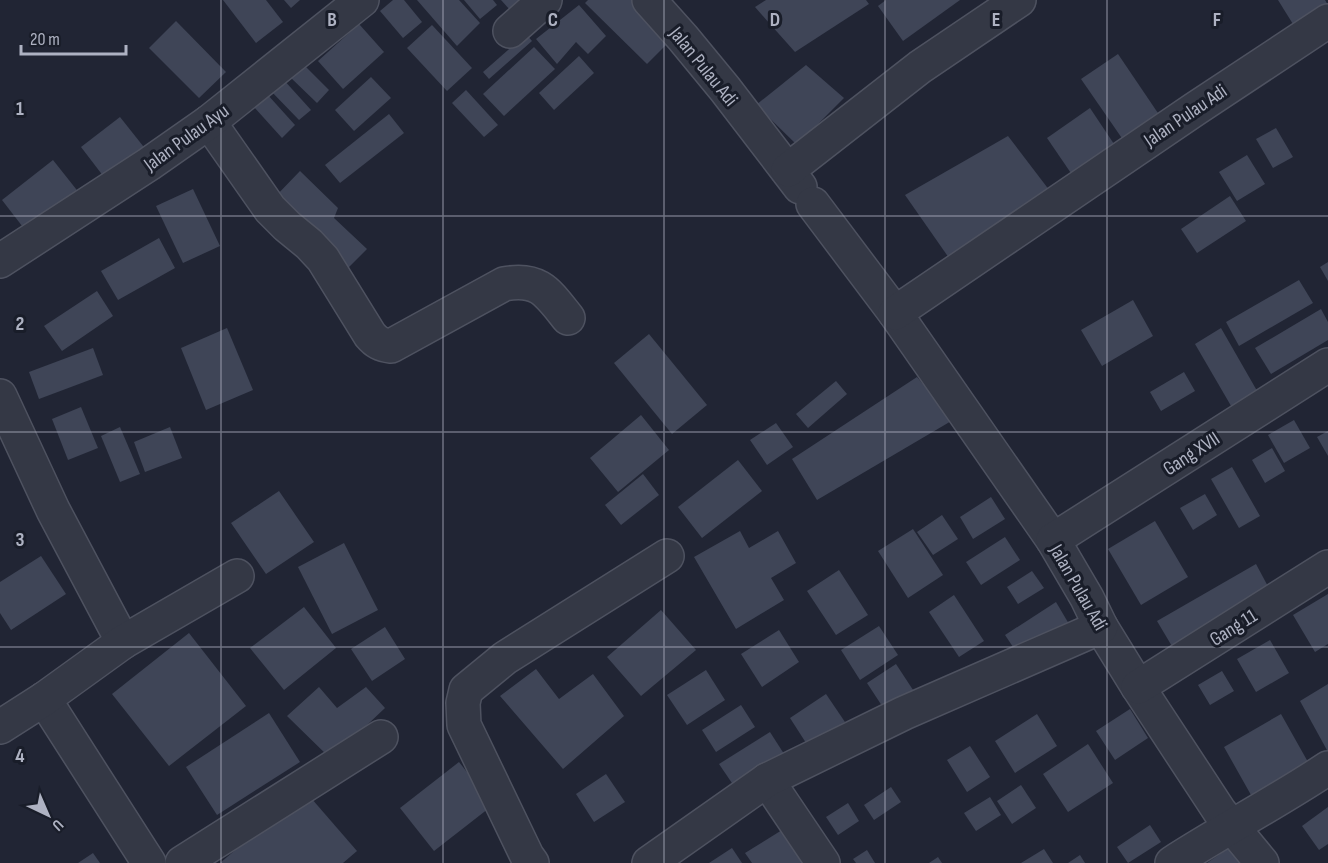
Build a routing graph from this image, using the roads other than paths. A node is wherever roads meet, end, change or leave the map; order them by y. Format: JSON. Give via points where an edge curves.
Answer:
{"nodes":[{"id":1,"x":362,"y":0,"type":"edge"},
{"id":2,"x":545,"y":0,"type":"edge"},
{"id":3,"x":649,"y":0,"type":"edge"},
{"id":4,"x":1019,"y":0,"type":"edge"},
{"id":5,"x":1328,"y":21,"type":"edge"},
{"id":6,"x":510,"y":31,"type":"dead end"},
{"id":7,"x":209,"y":122,"type":"junction"},
{"id":8,"x":801,"y":188,"type":"junction"},
{"id":9,"x":0,"y":261,"type":"edge"},
{"id":10,"x":895,"y":313,"type":"junction"},
{"id":11,"x":568,"y":318,"type":"dead end"},
{"id":12,"x":1328,"y":365,"type":"edge"},
{"id":13,"x":0,"y":396,"type":"edge"},
{"id":14,"x":1053,"y":540,"type":"junction"},
{"id":15,"x":667,"y":556,"type":"dead end"},
{"id":16,"x":1328,"y":567,"type":"edge"},
{"id":17,"x":237,"y":576,"type":"dead end"},
{"id":18,"x":1101,"y":627,"type":"junction"},
{"id":19,"x":123,"y":642,"type":"junction"},
{"id":20,"x":1138,"y":687,"type":"junction"},
{"id":21,"x":44,"y":699,"type":"junction"},
{"id":22,"x":0,"y":727,"type":"edge"},
{"id":23,"x":381,"y":737,"type":"dead end"},
{"id":24,"x":1328,"y":768,"type":"edge"},
{"id":25,"x":767,"y":780,"type":"junction"},
{"id":26,"x":1233,"y":827,"type":"junction"},
{"id":27,"x":149,"y":863,"type":"edge"},
{"id":28,"x":182,"y":863,"type":"edge"},
{"id":29,"x":532,"y":863,"type":"edge"},
{"id":30,"x":649,"y":863,"type":"edge"},
{"id":31,"x":823,"y":863,"type":"edge"},
{"id":32,"x":1172,"y":863,"type":"edge"},
{"id":33,"x":1263,"y":863,"type":"edge"}],
"edges":[{"from":1,"to":7,"type":"street","name":"Jalan Pulau Ayu"},
{"from":2,"to":6,"type":"street"},
{"from":3,"to":8,"type":"street","name":"Jalan Pulau Adi"},
{"from":4,"to":8,"type":"street","via":[[920,67]]},
{"from":5,"to":10,"type":"street","name":"Jalan Pulau Adi"},
{"from":7,"to":9,"type":"street","name":"Jalan Pulau Ayu"},
{"from":7,"to":11,"type":"street","via":[[270,209],[323,259],[376,342],[391,346],[516,281],[532,283],[547,292]]},
{"from":8,"to":10,"type":"street","name":"Jalan Pulau Adi"},
{"from":10,"to":14,"type":"street","name":"Jalan Pulau Adi"},
{"from":12,"to":14,"type":"street","name":"Gang XVII"},
{"from":13,"to":19,"type":"street","via":[[53,510]]},
{"from":14,"to":18,"type":"street","name":"Jalan Pulau Adi"},
{"from":15,"to":29,"type":"street","via":[[505,658],[466,690],[464,725]]},
{"from":16,"to":20,"type":"street","name":"Gang 11"},
{"from":17,"to":19,"type":"street"},
{"from":18,"to":20,"type":"street","name":"Jalan Pulau Adi"},
{"from":18,"to":25,"type":"street","via":[[904,713]]},
{"from":19,"to":21,"type":"street"},
{"from":20,"to":26,"type":"street","name":"Jalan Pulau Adi"},
{"from":21,"to":22,"type":"street"},
{"from":21,"to":27,"type":"street"},
{"from":23,"to":28,"type":"street"},
{"from":24,"to":26,"type":"street"},
{"from":25,"to":30,"type":"street"},
{"from":25,"to":31,"type":"street"},
{"from":26,"to":32,"type":"street"},
{"from":26,"to":33,"type":"street","name":"Jalan Pulau Adi"}]}
